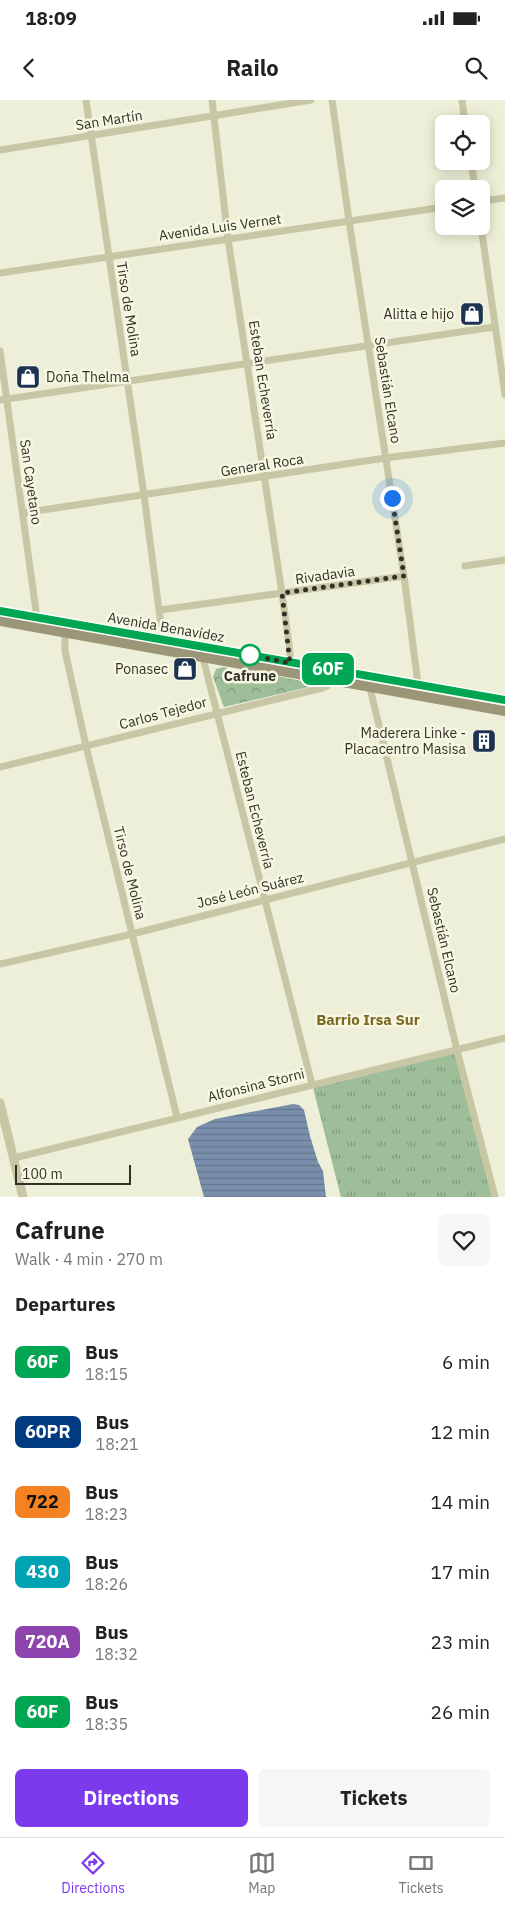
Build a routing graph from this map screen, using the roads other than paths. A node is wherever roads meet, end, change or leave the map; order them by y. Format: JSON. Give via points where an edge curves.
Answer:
{"nodes":[{"id":1,"x":86,"y":100,"type":"edge"},
{"id":2,"x":212,"y":100,"type":"edge"},
{"id":3,"x":311,"y":100,"type":"edge"},
{"id":4,"x":332,"y":100,"type":"edge"},
{"id":5,"x":462,"y":100,"type":"edge"},
{"id":6,"x":464,"y":115,"type":"edge"},
{"id":7,"x":214,"y":117,"type":"junction"},
{"id":8,"x":92,"y":136,"type":"junction"},
{"id":9,"x":0,"y":150,"type":"edge"},
{"id":10,"x":505,"y":198,"type":"edge"},
{"id":11,"x":490,"y":200,"type":"edge"},
{"id":12,"x":435,"y":207,"type":"edge"},
{"id":13,"x":349,"y":221,"type":"junction"},
{"id":14,"x":481,"y":235,"type":"edge"},
{"id":15,"x":228,"y":239,"type":"junction"},
{"id":16,"x":108,"y":257,"type":"junction"},
{"id":17,"x":0,"y":273,"type":"edge"},
{"id":18,"x":494,"y":326,"type":"junction"},
{"id":19,"x":505,"y":334,"type":"edge"},
{"id":20,"x":496,"y":335,"type":"junction"},
{"id":21,"x":368,"y":345,"type":"junction"},
{"id":22,"x":0,"y":351,"type":"edge"},
{"id":23,"x":248,"y":362,"type":"junction"},
{"id":24,"x":127,"y":381,"type":"junction"},
{"id":25,"x":505,"y":395,"type":"edge"},
{"id":26,"x":3,"y":399,"type":"edge"},
{"id":27,"x":505,"y":443,"type":"edge"},
{"id":28,"x":386,"y":458,"type":"junction"},
{"id":29,"x":265,"y":478,"type":"junction"},
{"id":30,"x":144,"y":495,"type":"junction"},
{"id":31,"x":23,"y":513,"type":"junction"},
{"id":32,"x":505,"y":560,"type":"edge"},
{"id":33,"x":465,"y":566,"type":"dead end"},
{"id":34,"x":404,"y":576,"type":"junction"},
{"id":35,"x":282,"y":593,"type":"junction"},
{"id":36,"x":160,"y":610,"type":"junction"},
{"id":37,"x":0,"y":611,"type":"edge"},
{"id":38,"x":37,"y":618,"type":"junction"},
{"id":39,"x":0,"y":622,"type":"edge"},
{"id":40,"x":65,"y":634,"type":"junction"},
{"id":41,"x":164,"y":641,"type":"junction"},
{"id":42,"x":203,"y":658,"type":"junction"},
{"id":43,"x":290,"y":663,"type":"junction"},
{"id":44,"x":331,"y":681,"type":"junction"},
{"id":45,"x":418,"y":684,"type":"junction"},
{"id":46,"x":370,"y":688,"type":"junction"},
{"id":47,"x":505,"y":700,"type":"edge"},
{"id":48,"x":505,"y":711,"type":"edge"},
{"id":49,"x":218,"y":712,"type":"junction"},
{"id":50,"x":86,"y":746,"type":"junction"},
{"id":51,"x":0,"y":767,"type":"edge"},
{"id":52,"x":505,"y":839,"type":"edge"},
{"id":53,"x":414,"y":863,"type":"junction"},
{"id":54,"x":265,"y":899,"type":"junction"},
{"id":55,"x":132,"y":934,"type":"junction"},
{"id":56,"x":0,"y":964,"type":"edge"},
{"id":57,"x":505,"y":1038,"type":"edge"},
{"id":58,"x":458,"y":1050,"type":"junction"},
{"id":59,"x":312,"y":1084,"type":"junction"},
{"id":60,"x":0,"y":1103,"type":"edge"},
{"id":61,"x":177,"y":1117,"type":"junction"},
{"id":62,"x":14,"y":1158,"type":"junction"},
{"id":63,"x":23,"y":1197,"type":"edge"},
{"id":64,"x":495,"y":1197,"type":"edge"}],
"edges":[{"from":1,"to":8,"type":"street","name":"Tirso de Molina"},
{"from":2,"to":7,"type":"street","name":"Esteban Echeverría"},
{"from":3,"to":7,"type":"street","name":"San Martín"},
{"from":4,"to":13,"type":"street","name":"Sebastián Elcano"},
{"from":5,"to":6,"type":"street"},
{"from":7,"to":8,"type":"street","name":"San Martín"},
{"from":7,"to":15,"type":"street","name":"Esteban Echeverría"},
{"from":8,"to":9,"type":"street","name":"San Martín"},
{"from":8,"to":16,"type":"street","name":"Tirso de Molina"},
{"from":10,"to":11,"type":"street"},
{"from":12,"to":13,"type":"street","name":"Avenida Luis Vernet"},
{"from":13,"to":15,"type":"street","name":"Avenida Luis Vernet"},
{"from":13,"to":21,"type":"street","name":"Sebastián Elcano"},
{"from":14,"to":18,"type":"street"},
{"from":15,"to":16,"type":"street","name":"Avenida Luis Vernet"},
{"from":15,"to":23,"type":"street","name":"Esteban Echeverría"},
{"from":16,"to":17,"type":"street","name":"Avenida Luis Vernet"},
{"from":16,"to":24,"type":"street","name":"Tirso de Molina"},
{"from":18,"to":20,"type":"street"},
{"from":18,"to":21,"type":"street"},
{"from":19,"to":20,"type":"street"},
{"from":20,"to":25,"type":"street"},
{"from":21,"to":23,"type":"street"},
{"from":21,"to":28,"type":"street","name":"Sebastián Elcano"},
{"from":22,"to":26,"type":"street","name":"San Cayetano"},
{"from":23,"to":24,"type":"street"},
{"from":23,"to":29,"type":"street","name":"Esteban Echeverría"},
{"from":24,"to":26,"type":"street"},
{"from":24,"to":30,"type":"street","name":"Tirso de Molina"},
{"from":26,"to":31,"type":"street","name":"San Cayetano"},
{"from":27,"to":28,"type":"street","name":"General Roca"},
{"from":28,"to":29,"type":"street","name":"General Roca"},
{"from":28,"to":34,"type":"street","name":"Sebastián Elcano"},
{"from":29,"to":30,"type":"street","name":"General Roca"},
{"from":29,"to":35,"type":"street","name":"Esteban Echeverría"},
{"from":30,"to":31,"type":"street","name":"General Roca"},
{"from":30,"to":36,"type":"street","name":"Tirso de Molina"},
{"from":31,"to":38,"type":"street","name":"San Cayetano"},
{"from":32,"to":33,"type":"street"},
{"from":34,"to":35,"type":"street","name":"Rivadavia"},
{"from":34,"to":45,"type":"street","name":"Sebastián Elcano"},
{"from":35,"to":36,"type":"street","name":"Rivadavia"},
{"from":35,"to":43,"type":"street","name":"Esteban Echeverría"},
{"from":36,"to":41,"type":"street","name":"Tirso de Molina"},
{"from":37,"to":38,"type":"main road","name":"Avenida Benavídez"},
{"from":38,"to":41,"type":"main road","name":"Avenida Benavídez"},
{"from":39,"to":40,"type":"main road","name":"Avenida Benavídez"},
{"from":40,"to":42,"type":"main road","name":"Avenida Benavídez"},
{"from":40,"to":50,"type":"street","name":"Tirso de Molina","via":[[65,652]]},
{"from":41,"to":43,"type":"main road","name":"Avenida Benavídez"},
{"from":42,"to":44,"type":"main road","name":"Avenida Benavídez"},
{"from":42,"to":49,"type":"street","name":"Esteban Echeverría"},
{"from":43,"to":45,"type":"main road","name":"Avenida Benavídez"},
{"from":44,"to":46,"type":"main road","name":"Avenida Benavídez"},
{"from":44,"to":49,"type":"street","name":"Carlos Tejedor","via":[[322,688]]},
{"from":45,"to":47,"type":"main road","name":"Avenida Benavídez"},
{"from":46,"to":48,"type":"main road","name":"Avenida Benavídez"},
{"from":46,"to":53,"type":"street","name":"Sebastián Elcano"},
{"from":49,"to":50,"type":"street","name":"Carlos Tejedor"},
{"from":49,"to":54,"type":"street","name":"Esteban Echeverría"},
{"from":50,"to":51,"type":"street","name":"Carlos Tejedor"},
{"from":50,"to":55,"type":"street","name":"Tirso de Molina"},
{"from":52,"to":53,"type":"street","name":"José León Suárez"},
{"from":53,"to":54,"type":"street","name":"José León Suárez"},
{"from":53,"to":58,"type":"street","name":"Sebastián Elcano"},
{"from":54,"to":55,"type":"street","name":"José León Suárez"},
{"from":54,"to":59,"type":"street","name":"Esteban Echeverría"},
{"from":55,"to":56,"type":"street","name":"José León Suárez"},
{"from":55,"to":61,"type":"street","name":"Tirso de Molina"},
{"from":57,"to":58,"type":"street","name":"Alfonsina Storni"},
{"from":58,"to":59,"type":"street","name":"Alfonsina Storni"},
{"from":58,"to":64,"type":"street","name":"Sebastián Elcano"},
{"from":59,"to":61,"type":"street","name":"Alfonsina Storni"},
{"from":60,"to":62,"type":"street"},
{"from":61,"to":62,"type":"street","name":"Alfonsina Storni"},
{"from":62,"to":63,"type":"street"}]}
